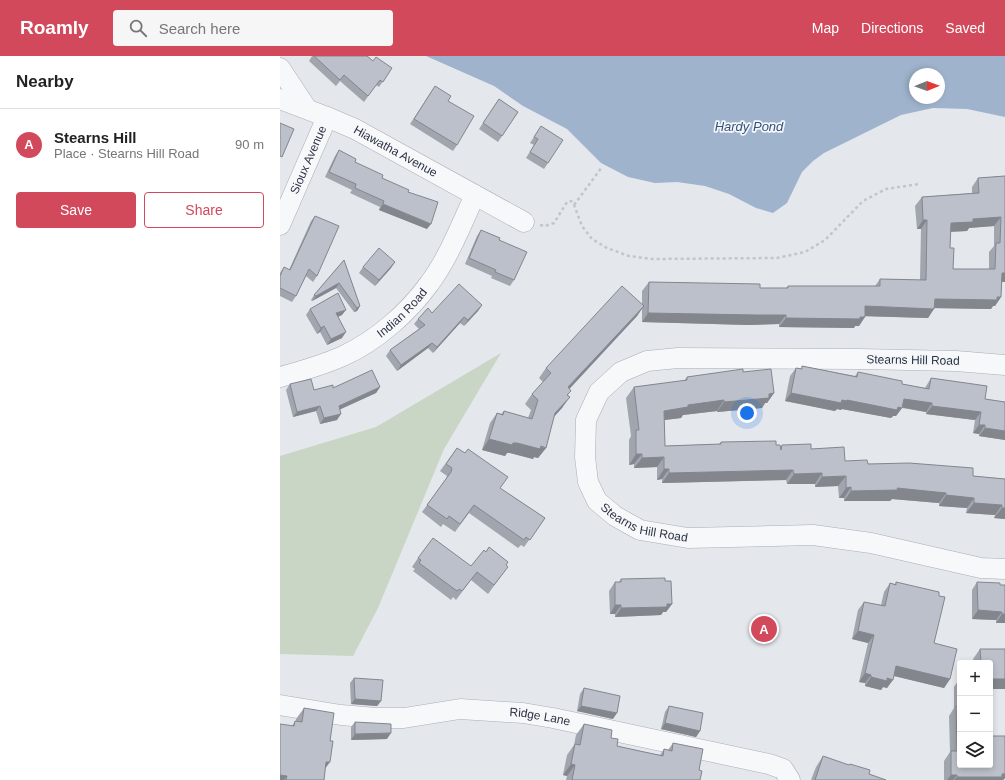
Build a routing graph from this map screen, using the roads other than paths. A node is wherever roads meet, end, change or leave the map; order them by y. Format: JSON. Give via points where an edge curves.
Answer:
{"nodes":[{"id":1,"x":280,"y":68,"type":"edge"},
{"id":2,"x":280,"y":99,"type":"edge"},
{"id":3,"x":307,"y":109,"type":"junction"},
{"id":4,"x":327,"y":117,"type":"junction"},
{"id":5,"x":475,"y":195,"type":"junction"},
{"id":6,"x":524,"y":222,"type":"road end"},
{"id":7,"x":280,"y":225,"type":"edge"},
{"id":8,"x":1005,"y":365,"type":"edge"},
{"id":9,"x":280,"y":377,"type":"edge"},
{"id":10,"x":1005,"y":569,"type":"edge"},
{"id":11,"x":280,"y":705,"type":"edge"},
{"id":12,"x":790,"y":780,"type":"edge"}],
"edges":[{"from":1,"to":3,"type":"street"},
{"from":2,"to":3,"type":"street","name":"Hiawatha Avenue"},
{"from":3,"to":4,"type":"street","name":"Hiawatha Avenue"},
{"from":4,"to":5,"type":"street","name":"Hiawatha Avenue","via":[[355,129]]},
{"from":4,"to":7,"type":"street","name":"Sioux Avenue"},
{"from":5,"to":6,"type":"street","name":"Hiawatha Avenue"},
{"from":5,"to":9,"type":"street","name":"Indian Road","via":[[430,283],[405,313],[373,338],[345,355]]},
{"from":8,"to":10,"type":"street","name":"Stearns Hill Road","via":[[859,359],[678,358],[648,361],[621,372],[599,392],[586,420],[585,457],[588,482],[597,502],[640,530],[688,538],[813,535],[871,543],[982,568]]},
{"from":11,"to":12,"type":"street","name":"Ridge Lane","via":[[376,718],[404,718],[460,709],[523,713],[769,764],[783,769]]}]}
